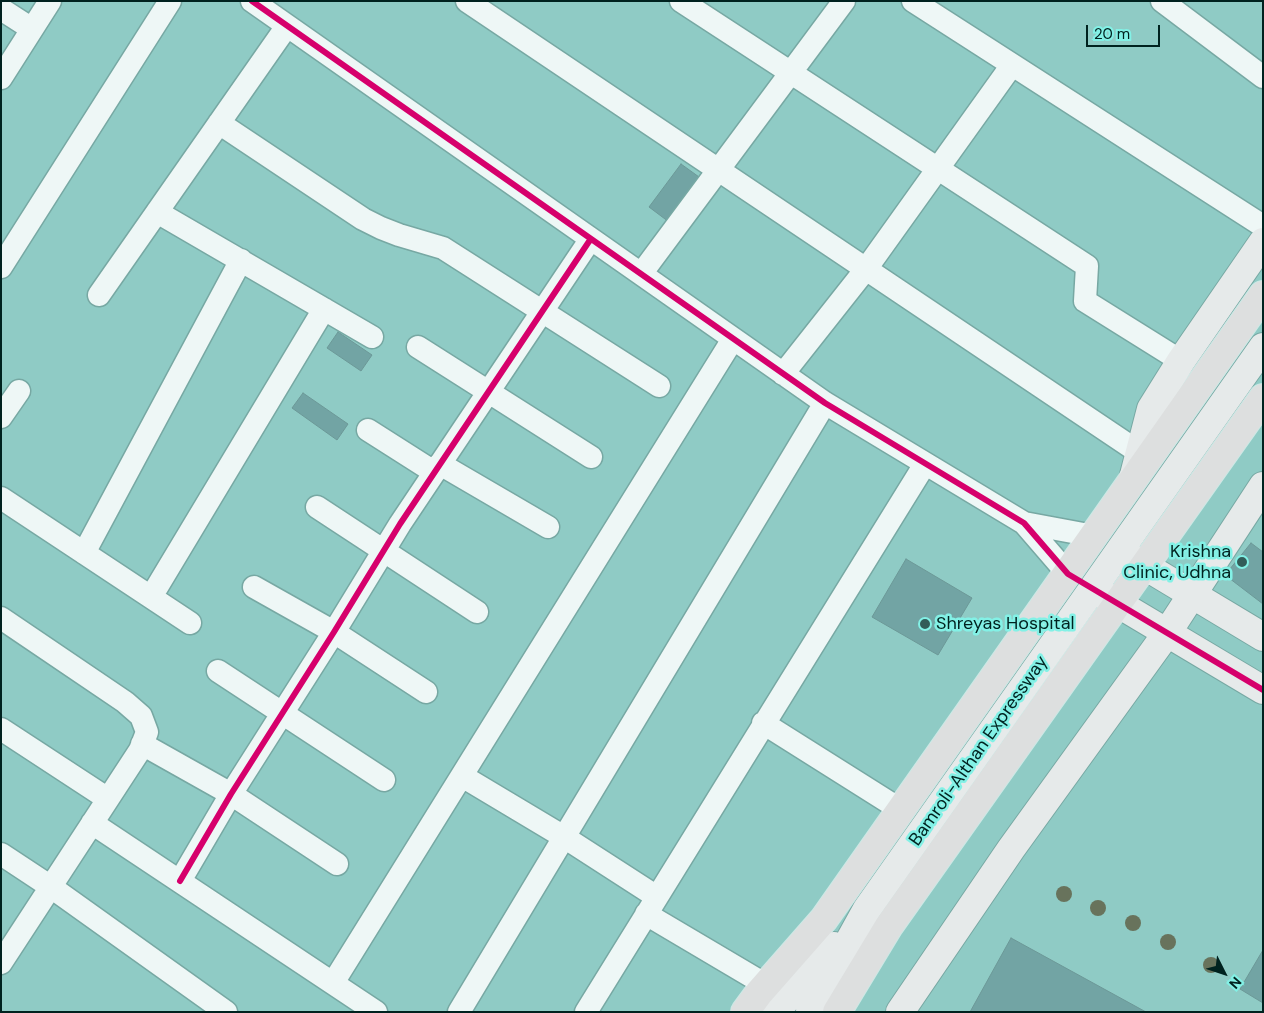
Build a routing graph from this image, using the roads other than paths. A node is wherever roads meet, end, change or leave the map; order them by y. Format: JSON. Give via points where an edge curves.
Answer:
{"nodes":[{"id":1,"x":50,"y":1,"type":"edge"},
{"id":2,"x":170,"y":1,"type":"edge"},
{"id":3,"x":252,"y":1,"type":"edge"},
{"id":4,"x":467,"y":1,"type":"edge"},
{"id":5,"x":681,"y":1,"type":"edge"},
{"id":6,"x":844,"y":1,"type":"edge"},
{"id":7,"x":913,"y":1,"type":"edge"},
{"id":8,"x":1162,"y":1,"type":"edge"},
{"id":9,"x":1,"y":9,"type":"edge"},
{"id":10,"x":286,"y":26,"type":"junction"},
{"id":11,"x":32,"y":29,"type":"junction"},
{"id":12,"x":1012,"y":65,"type":"junction"},
{"id":13,"x":791,"y":74,"type":"junction"},
{"id":14,"x":1263,"y":77,"type":"edge"},
{"id":15,"x":1,"y":78,"type":"edge"},
{"id":16,"x":219,"y":123,"type":"junction"},
{"id":17,"x":938,"y":169,"type":"junction"},
{"id":18,"x":720,"y":170,"type":"junction"},
{"id":19,"x":157,"y":212,"type":"junction"},
{"id":20,"x":1263,"y":226,"type":"edge"},
{"id":21,"x":590,"y":240,"type":"junction"},
{"id":22,"x":1263,"y":242,"type":"edge"},
{"id":23,"x":241,"y":260,"type":"junction"},
{"id":24,"x":1,"y":266,"type":"edge"},
{"id":25,"x":866,"y":269,"type":"junction"},
{"id":26,"x":641,"y":274,"type":"junction"},
{"id":27,"x":99,"y":295,"type":"dead end"},
{"id":28,"x":1263,"y":295,"type":"edge"},
{"id":29,"x":324,"y":309,"type":"junction"},
{"id":30,"x":542,"y":312,"type":"junction"},
{"id":31,"x":372,"y":337,"type":"dead end"},
{"id":32,"x":733,"y":339,"type":"junction"},
{"id":33,"x":418,"y":347,"type":"dead end"},
{"id":34,"x":1263,"y":347,"type":"edge"},
{"id":35,"x":1181,"y":361,"type":"junction"},
{"id":36,"x":783,"y":374,"type":"junction"},
{"id":37,"x":658,"y":386,"type":"dead end"},
{"id":38,"x":20,"y":391,"type":"dead end"},
{"id":39,"x":488,"y":392,"type":"junction"},
{"id":40,"x":1263,"y":398,"type":"edge"},
{"id":41,"x":825,"y":403,"type":"junction"},
{"id":42,"x":1,"y":417,"type":"edge"},
{"id":43,"x":368,"y":430,"type":"dead end"},
{"id":44,"x":1140,"y":453,"type":"junction"},
{"id":45,"x":591,"y":456,"type":"dead end"},
{"id":46,"x":925,"y":464,"type":"junction"},
{"id":47,"x":437,"y":468,"type":"junction"},
{"id":48,"x":1132,"y":482,"type":"junction"},
{"id":49,"x":1263,"y":486,"type":"edge"},
{"id":50,"x":1,"y":498,"type":"edge"},
{"id":51,"x":317,"y":507,"type":"dead end"},
{"id":52,"x":1024,"y":523,"type":"junction"},
{"id":53,"x":548,"y":527,"type":"dead end"},
{"id":54,"x":1094,"y":536,"type":"junction"},
{"id":55,"x":383,"y":551,"type":"junction"},
{"id":56,"x":1120,"y":551,"type":"junction"},
{"id":57,"x":84,"y":553,"type":"junction"},
{"id":58,"x":1145,"y":566,"type":"junction"},
{"id":59,"x":1068,"y":574,"type":"junction"},
{"id":60,"x":254,"y":587,"type":"dead end"},
{"id":61,"x":1094,"y":589,"type":"junction"},
{"id":62,"x":1193,"y":595,"type":"junction"},
{"id":63,"x":151,"y":598,"type":"junction"},
{"id":64,"x":1118,"y":603,"type":"junction"},
{"id":65,"x":477,"y":612,"type":"dead end"},
{"id":66,"x":1,"y":618,"type":"edge"},
{"id":67,"x":190,"y":623,"type":"dead end"},
{"id":68,"x":334,"y":632,"type":"junction"},
{"id":69,"x":1168,"y":633,"type":"junction"},
{"id":70,"x":1263,"y":637,"type":"edge"},
{"id":71,"x":218,"y":671,"type":"dead end"},
{"id":72,"x":1263,"y":690,"type":"edge"},
{"id":73,"x":426,"y":692,"type":"dead end"},
{"id":74,"x":282,"y":714,"type":"junction"},
{"id":75,"x":763,"y":723,"type":"junction"},
{"id":76,"x":1,"y":729,"type":"edge"},
{"id":77,"x":142,"y":744,"type":"junction"},
{"id":78,"x":462,"y":776,"type":"junction"},
{"id":79,"x":384,"y":780,"type":"dead end"},
{"id":80,"x":231,"y":794,"type":"junction"},
{"id":81,"x":108,"y":799,"type":"junction"},
{"id":82,"x":901,"y":810,"type":"junction"},
{"id":83,"x":92,"y":823,"type":"junction"},
{"id":84,"x":564,"y":837,"type":"junction"},
{"id":85,"x":1,"y":854,"type":"edge"},
{"id":86,"x":337,"y":864,"type":"dead end"},
{"id":87,"x":180,"y":881,"type":"junction"},
{"id":88,"x":51,"y":887,"type":"junction"},
{"id":89,"x":652,"y":905,"type":"junction"},
{"id":90,"x":867,"y":909,"type":"junction"},
{"id":91,"x":1,"y":963,"type":"edge"},
{"id":92,"x":333,"y":983,"type":"junction"},
{"id":93,"x":766,"y":985,"type":"junction"},
{"id":94,"x":226,"y":1012,"type":"edge"},
{"id":95,"x":376,"y":1012,"type":"edge"},
{"id":96,"x":459,"y":1012,"type":"edge"},
{"id":97,"x":586,"y":1012,"type":"edge"},
{"id":98,"x":745,"y":1012,"type":"edge"},
{"id":99,"x":775,"y":1012,"type":"edge"},
{"id":100,"x":810,"y":1012,"type":"edge"},
{"id":101,"x":837,"y":1012,"type":"edge"},
{"id":102,"x":900,"y":1012,"type":"edge"}],
"edges":[{"from":1,"to":11,"type":"street"},
{"from":2,"to":24,"type":"street"},
{"from":3,"to":10,"type":"street"},
{"from":4,"to":18,"type":"street"},
{"from":5,"to":13,"type":"street"},
{"from":6,"to":13,"type":"street"},
{"from":7,"to":12,"type":"street"},
{"from":8,"to":14,"type":"street"},
{"from":9,"to":11,"type":"street"},
{"from":10,"to":16,"type":"street"},
{"from":10,"to":21,"type":"street"},
{"from":11,"to":15,"type":"street"},
{"from":12,"to":17,"type":"street"},
{"from":12,"to":20,"type":"street"},
{"from":13,"to":17,"type":"street"},
{"from":13,"to":18,"type":"street"},
{"from":16,"to":19,"type":"street"},
{"from":16,"to":30,"type":"street","via":[[363,218],[399,235],[442,248]]},
{"from":17,"to":25,"type":"street"},
{"from":17,"to":35,"type":"street","via":[[1087,266],[1085,302]]},
{"from":18,"to":25,"type":"street"},
{"from":18,"to":26,"type":"street"},
{"from":19,"to":23,"type":"street"},
{"from":19,"to":27,"type":"street"},
{"from":21,"to":26,"type":"street"},
{"from":21,"to":30,"type":"street"},
{"from":22,"to":35,"type":"street"},
{"from":23,"to":29,"type":"street"},
{"from":23,"to":57,"type":"street"},
{"from":25,"to":36,"type":"street"},
{"from":25,"to":44,"type":"street"},
{"from":26,"to":32,"type":"street"},
{"from":28,"to":48,"type":"main road"},
{"from":29,"to":31,"type":"street"},
{"from":29,"to":63,"type":"street"},
{"from":30,"to":37,"type":"street"},
{"from":30,"to":39,"type":"street"},
{"from":32,"to":36,"type":"street"},
{"from":32,"to":78,"type":"street"},
{"from":33,"to":39,"type":"street"},
{"from":34,"to":56,"type":"street","name":"Bamroli-Althan Expressway"},
{"from":35,"to":44,"type":"street","via":[[1151,409]]},
{"from":36,"to":41,"type":"street"},
{"from":38,"to":42,"type":"street"},
{"from":39,"to":45,"type":"street"},
{"from":39,"to":47,"type":"street"},
{"from":40,"to":58,"type":"main road"},
{"from":41,"to":46,"type":"street"},
{"from":41,"to":84,"type":"street"},
{"from":43,"to":47,"type":"street"},
{"from":44,"to":48,"type":"street"},
{"from":46,"to":52,"type":"street"},
{"from":46,"to":75,"type":"street"},
{"from":47,"to":53,"type":"street"},
{"from":47,"to":55,"type":"street"},
{"from":48,"to":54,"type":"main road"},
{"from":49,"to":62,"type":"street"},
{"from":50,"to":57,"type":"street"},
{"from":51,"to":55,"type":"street"},
{"from":52,"to":54,"type":"street"},
{"from":52,"to":59,"type":"street"},
{"from":54,"to":56,"type":"street"},
{"from":54,"to":59,"type":"main road"},
{"from":55,"to":65,"type":"street"},
{"from":55,"to":68,"type":"street"},
{"from":56,"to":58,"type":"street"},
{"from":56,"to":61,"type":"street","name":"Bamroli-Althan Expressway"},
{"from":57,"to":63,"type":"street"},
{"from":58,"to":62,"type":"street"},
{"from":58,"to":64,"type":"main road"},
{"from":59,"to":61,"type":"street"},
{"from":59,"to":82,"type":"main road"},
{"from":60,"to":68,"type":"street"},
{"from":61,"to":64,"type":"street"},
{"from":61,"to":90,"type":"street","name":"Bamroli-Althan Expressway"},
{"from":62,"to":69,"type":"street"},
{"from":62,"to":70,"type":"street"},
{"from":63,"to":67,"type":"street"},
{"from":64,"to":69,"type":"street"},
{"from":64,"to":101,"type":"main road","via":[[889,926]]},
{"from":66,"to":77,"type":"street","via":[[126,702],[141,716],[147,732]]},
{"from":68,"to":73,"type":"street"},
{"from":68,"to":74,"type":"street"},
{"from":69,"to":72,"type":"street"},
{"from":69,"to":102,"type":"street","via":[[1011,849]]},
{"from":71,"to":74,"type":"street"},
{"from":74,"to":79,"type":"street"},
{"from":74,"to":80,"type":"street"},
{"from":75,"to":82,"type":"street"},
{"from":75,"to":89,"type":"street"},
{"from":76,"to":81,"type":"street"},
{"from":77,"to":80,"type":"street"},
{"from":77,"to":81,"type":"street"},
{"from":78,"to":84,"type":"street"},
{"from":78,"to":92,"type":"street"},
{"from":80,"to":86,"type":"street"},
{"from":80,"to":87,"type":"street"},
{"from":81,"to":83,"type":"street"},
{"from":82,"to":93,"type":"main road","via":[[824,919]]},
{"from":83,"to":87,"type":"street"},
{"from":83,"to":88,"type":"street"},
{"from":84,"to":89,"type":"street"},
{"from":84,"to":96,"type":"street"},
{"from":85,"to":88,"type":"street"},
{"from":87,"to":92,"type":"street"},
{"from":88,"to":91,"type":"street"},
{"from":88,"to":94,"type":"street"},
{"from":89,"to":93,"type":"street"},
{"from":89,"to":97,"type":"street"},
{"from":90,"to":99,"type":"street"},
{"from":90,"to":100,"type":"street"},
{"from":92,"to":95,"type":"street"},
{"from":93,"to":98,"type":"main road"}]}
